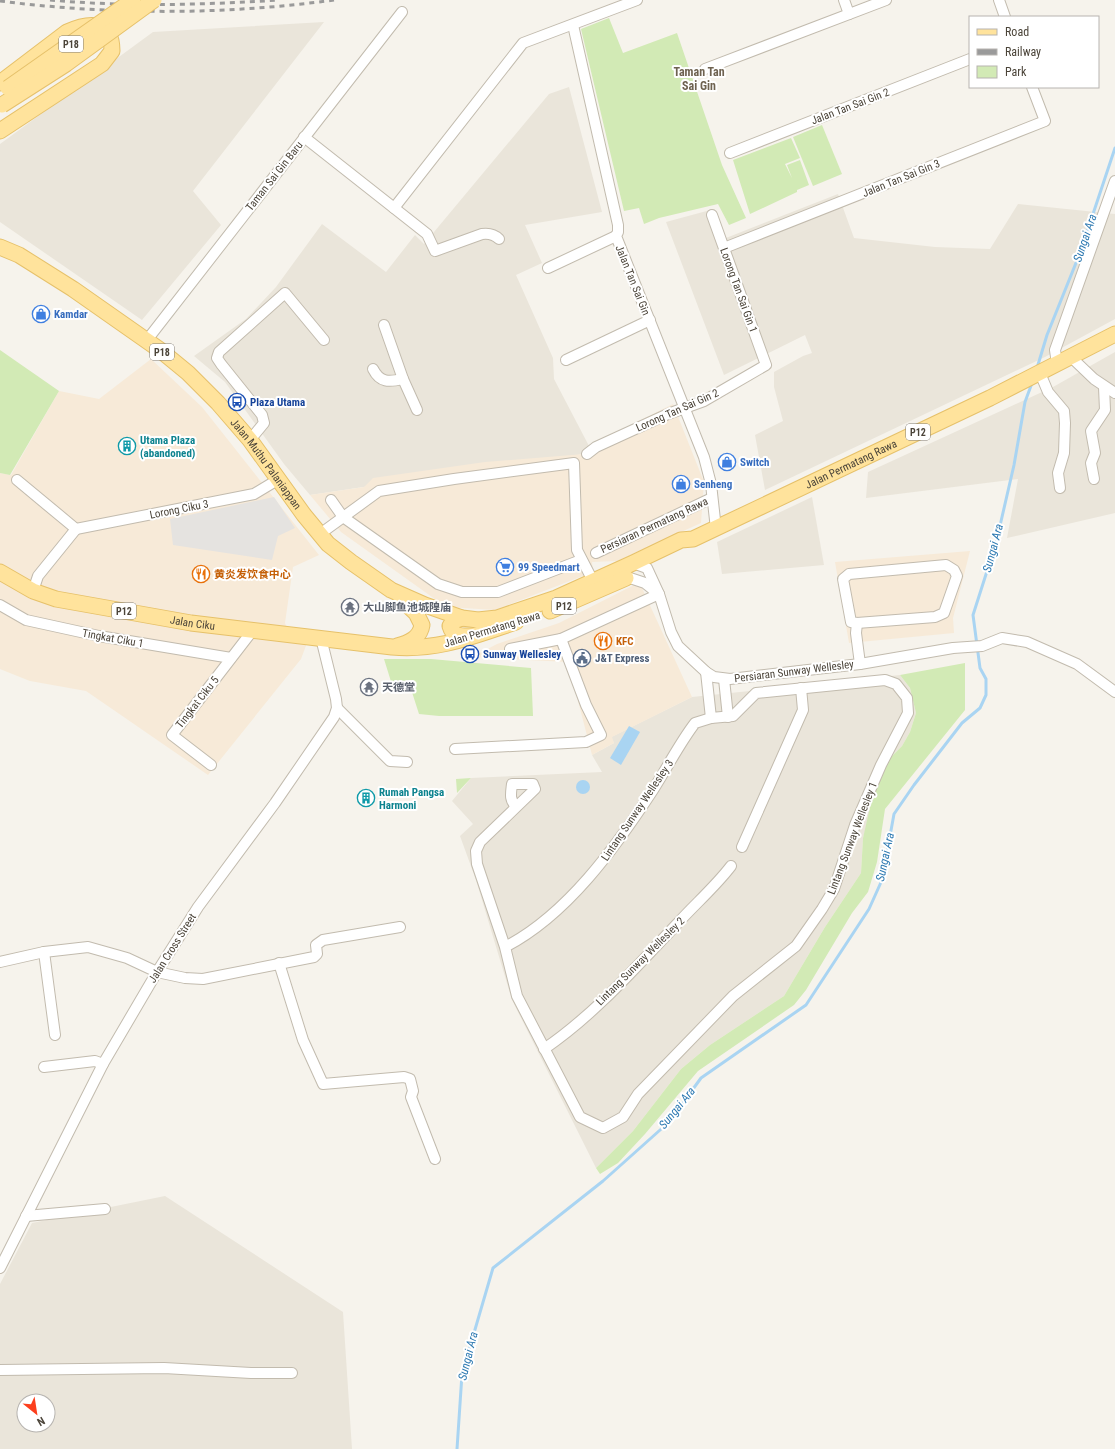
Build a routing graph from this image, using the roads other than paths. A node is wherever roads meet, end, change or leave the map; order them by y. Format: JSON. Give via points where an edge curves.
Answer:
{"nodes":[{"id":1,"x":133,"y":0,"type":"edge"},
{"id":2,"x":154,"y":0,"type":"edge"},
{"id":3,"x":637,"y":0,"type":"edge"},
{"id":4,"x":844,"y":0,"type":"edge"},
{"id":5,"x":886,"y":0,"type":"edge"},
{"id":6,"x":999,"y":0,"type":"edge"},
{"id":7,"x":402,"y":12,"type":"dead end"},
{"id":8,"x":849,"y":14,"type":"junction"},
{"id":9,"x":1005,"y":16,"type":"edge"},
{"id":10,"x":573,"y":25,"type":"junction"},
{"id":11,"x":969,"y":59,"type":"edge"},
{"id":12,"x":705,"y":69,"type":"dead end"},
{"id":13,"x":0,"y":83,"type":"edge"},
{"id":14,"x":1032,"y":88,"type":"edge"},
{"id":15,"x":0,"y":93,"type":"edge"},
{"id":16,"x":0,"y":106,"type":"edge"},
{"id":17,"x":0,"y":131,"type":"edge"},
{"id":18,"x":304,"y":137,"type":"junction"},
{"id":19,"x":730,"y":153,"type":"dead end"},
{"id":20,"x":1115,"y":181,"type":"edge"},
{"id":21,"x":394,"y":208,"type":"junction"},
{"id":22,"x":712,"y":215,"type":"dead end"},
{"id":23,"x":0,"y":235,"type":"edge"},
{"id":24,"x":616,"y":236,"type":"junction"},
{"id":25,"x":499,"y":239,"type":"dead end"},
{"id":26,"x":0,"y":247,"type":"edge"},
{"id":27,"x":724,"y":248,"type":"junction"},
{"id":28,"x":19,"y":255,"type":"junction"},
{"id":29,"x":548,"y":268,"type":"dead end"},
{"id":30,"x":650,"y":320,"type":"junction"},
{"id":31,"x":384,"y":325,"type":"dead end"},
{"id":32,"x":1115,"y":334,"type":"edge"},
{"id":33,"x":147,"y":340,"type":"junction"},
{"id":34,"x":324,"y":340,"type":"dead end"},
{"id":35,"x":1071,"y":357,"type":"junction"},
{"id":36,"x":566,"y":360,"type":"dead end"},
{"id":37,"x":1057,"y":364,"type":"junction"},
{"id":38,"x":766,"y":365,"type":"joint"},
{"id":39,"x":373,"y":369,"type":"dead end"},
{"id":40,"x":1040,"y":373,"type":"junction"},
{"id":41,"x":403,"y":379,"type":"junction"},
{"id":42,"x":1104,"y":387,"type":"junction"},
{"id":43,"x":1115,"y":393,"type":"edge"},
{"id":44,"x":684,"y":409,"type":"junction"},
{"id":45,"x":417,"y":410,"type":"dead end"},
{"id":46,"x":250,"y":440,"type":"junction"},
{"id":47,"x":587,"y":454,"type":"dead end"},
{"id":48,"x":279,"y":479,"type":"junction"},
{"id":49,"x":1094,"y":479,"type":"dead end"},
{"id":50,"x":17,"y":480,"type":"dead end"},
{"id":51,"x":1060,"y":488,"type":"dead end"},
{"id":52,"x":712,"y":498,"type":"junction"},
{"id":53,"x":331,"y":500,"type":"dead end"},
{"id":54,"x":343,"y":517,"type":"junction"},
{"id":55,"x":76,"y":529,"type":"junction"},
{"id":56,"x":716,"y":529,"type":"junction"},
{"id":57,"x":320,"y":534,"type":"junction"},
{"id":58,"x":596,"y":553,"type":"dead end"},
{"id":59,"x":581,"y":560,"type":"junction"},
{"id":60,"x":640,"y":566,"type":"junction"},
{"id":61,"x":0,"y":572,"type":"edge"},
{"id":62,"x":627,"y":577,"type":"junction"},
{"id":63,"x":593,"y":581,"type":"junction"},
{"id":64,"x":391,"y":590,"type":"junction"},
{"id":65,"x":32,"y":591,"type":"junction"},
{"id":66,"x":658,"y":594,"type":"junction"},
{"id":67,"x":0,"y":605,"type":"edge"},
{"id":68,"x":462,"y":618,"type":"junction"},
{"id":69,"x":857,"y":623,"type":"junction"},
{"id":70,"x":253,"y":630,"type":"junction"},
{"id":71,"x":472,"y":636,"type":"junction"},
{"id":72,"x":321,"y":638,"type":"junction"},
{"id":73,"x":561,"y":639,"type":"junction"},
{"id":74,"x":392,"y":647,"type":"junction"},
{"id":75,"x":510,"y":649,"type":"dead end"},
{"id":76,"x":231,"y":658,"type":"junction"},
{"id":77,"x":860,"y":664,"type":"junction"},
{"id":78,"x":706,"y":672,"type":"junction"},
{"id":79,"x":724,"y":679,"type":"junction"},
{"id":80,"x":802,"y":688,"type":"junction"},
{"id":81,"x":1115,"y":692,"type":"edge"},
{"id":82,"x":337,"y":708,"type":"junction"},
{"id":83,"x":728,"y":717,"type":"junction"},
{"id":84,"x":711,"y":718,"type":"junction"},
{"id":85,"x":455,"y":749,"type":"dead end"},
{"id":86,"x":407,"y":762,"type":"dead end"},
{"id":87,"x":211,"y":765,"type":"dead end"},
{"id":88,"x":516,"y":806,"type":"dead end"},
{"id":89,"x":742,"y":847,"type":"dead end"},
{"id":90,"x":731,"y":866,"type":"dead end"},
{"id":91,"x":400,"y":927,"type":"dead end"},
{"id":92,"x":505,"y":947,"type":"junction"},
{"id":93,"x":44,"y":952,"type":"junction"},
{"id":94,"x":0,"y":962,"type":"edge"},
{"id":95,"x":279,"y":963,"type":"junction"},
{"id":96,"x":157,"y":972,"type":"junction"},
{"id":97,"x":55,"y":1035,"type":"dead end"},
{"id":98,"x":544,"y":1049,"type":"junction"},
{"id":99,"x":103,"y":1064,"type":"junction"},
{"id":100,"x":44,"y":1067,"type":"dead end"},
{"id":101,"x":435,"y":1159,"type":"dead end"},
{"id":102,"x":105,"y":1209,"type":"dead end"},
{"id":103,"x":26,"y":1216,"type":"junction"},
{"id":104,"x":0,"y":1268,"type":"edge"},
{"id":105,"x":0,"y":1370,"type":"edge"},
{"id":106,"x":292,"y":1373,"type":"dead end"}],
"edges":[{"from":1,"to":15,"type":"main road","number":"P18","bridge":true},
{"from":2,"to":16,"type":"main road","number":"P18","bridge":true,"via":[[66,64]]},
{"from":3,"to":10,"type":"street"},
{"from":4,"to":8,"type":"street"},
{"from":5,"to":8,"type":"street"},
{"from":6,"to":9,"type":"street"},
{"from":7,"to":18,"type":"street","name":"Taman Sai Gin Baru"},
{"from":8,"to":12,"type":"street"},
{"from":10,"to":21,"type":"street","via":[[523,44]]},
{"from":10,"to":24,"type":"street","name":"Jalan Tan Sai Gin","via":[[618,226]]},
{"from":11,"to":19,"type":"street","name":"Jalan Tan Sai Gin 2"},
{"from":13,"to":17,"type":"main road","via":[[77,27],[93,24],[100,26],[109,37],[112,51],[102,64]]},
{"from":14,"to":27,"type":"street","name":"Jalan Tan Sai Gin 3","via":[[1045,121]]},
{"from":18,"to":21,"type":"street"},
{"from":18,"to":33,"type":"street","name":"Taman Sai Gin Baru"},
{"from":20,"to":37,"type":"street","via":[[1055,350]]},
{"from":21,"to":25,"type":"street","via":[[428,234],[435,251],[482,234],[488,233]]},
{"from":22,"to":27,"type":"street","name":"Lorong Tan Sai Gin 1"},
{"from":23,"to":28,"type":"main road","name":"Jalan Muthu Palaniappan","number":"P18"},
{"from":24,"to":29,"type":"street"},
{"from":24,"to":30,"type":"street","name":"Jalan Tan Sai Gin"},
{"from":26,"to":28,"type":"main road","name":"Jalan Muthu Palaniappan","number":"P18"},
{"from":27,"to":38,"type":"street","name":"Lorong Tan Sai Gin 1"},
{"from":28,"to":33,"type":"main road","name":"Jalan Muthu Palaniappan","number":"P18"},
{"from":30,"to":36,"type":"street"},
{"from":30,"to":44,"type":"street","name":"Jalan Tan Sai Gin"},
{"from":31,"to":41,"type":"street"},
{"from":32,"to":35,"type":"main road","name":"Jalan Permatang Rawa","number":"P12"},
{"from":33,"to":46,"type":"main road","name":"Jalan Muthu Palaniappan","number":"P18","via":[[199,382]]},
{"from":34,"to":46,"type":"street","via":[[285,293],[219,352],[217,358],[221,364],[262,415],[264,423]]},
{"from":35,"to":37,"type":"main road","name":"Jalan Permatang Rawa","number":"P12"},
{"from":35,"to":42,"type":"street"},
{"from":37,"to":40,"type":"main road","name":"Jalan Permatang Rawa","number":"P12"},
{"from":38,"to":44,"type":"street","name":"Lorong Tan Sai Gin 2","via":[[704,401]]},
{"from":39,"to":41,"type":"street","via":[[383,380],[391,382]]},
{"from":40,"to":51,"type":"street","via":[[1048,392],[1064,411],[1064,453],[1058,473]]},
{"from":40,"to":56,"type":"main road","name":"Jalan Permatang Rawa","number":"P12"},
{"from":41,"to":45,"type":"street"},
{"from":42,"to":43,"type":"street"},
{"from":42,"to":49,"type":"street","via":[[1105,410],[1091,431],[1095,453],[1091,463]]},
{"from":44,"to":47,"type":"street","name":"Lorong Tan Sai Gin 2","via":[[596,447]]},
{"from":44,"to":52,"type":"street","name":"Jalan Tan Sai Gin","via":[[704,458]]},
{"from":46,"to":48,"type":"main road","name":"Jalan Muthu Palaniappan","number":"P18"},
{"from":48,"to":55,"type":"street","name":"Lorong Ciku 3","via":[[254,494]]},
{"from":48,"to":57,"type":"main road","name":"Jalan Muthu Palaniappan","number":"P18"},
{"from":50,"to":55,"type":"street"},
{"from":52,"to":56,"type":"street","name":"Jalan Tan Sai Gin"},
{"from":52,"to":58,"type":"street","name":"Persiaran Permatang Rawa"},
{"from":53,"to":54,"type":"street"},
{"from":54,"to":57,"type":"street"},
{"from":54,"to":59,"type":"street","via":[[438,584],[462,592],[498,592]]},
{"from":54,"to":59,"type":"street","via":[[379,492],[454,478],[574,463],[578,550]]},
{"from":55,"to":65,"type":"street","via":[[38,576]]},
{"from":56,"to":60,"type":"main road","name":"Jalan Permatang Rawa","number":"P12","via":[[693,540],[685,549]]},
{"from":57,"to":64,"type":"main road","name":"Jalan Muthu Palaniappan","number":"P18","via":[[337,551]]},
{"from":59,"to":63,"type":"street"},
{"from":60,"to":62,"type":"main road","name":"Jalan Permatang Rawa","number":"P12"},
{"from":60,"to":63,"type":"main road","name":"Jalan Permatang Rawa","number":"P12"},
{"from":60,"to":66,"type":"street","name":"Persiaran Sunway Wellesley"},
{"from":61,"to":65,"type":"main road","name":"Jalan Ciku","number":"P12"},
{"from":62,"to":66,"type":"street","via":[[646,583]]},
{"from":62,"to":71,"type":"main road","name":"Jalan Permatang Rawa","number":"P12","via":[[558,608]]},
{"from":63,"to":68,"type":"main road","name":"Jalan Permatang Rawa","number":"P12","via":[[544,603],[509,615],[487,620]]},
{"from":64,"to":68,"type":"main road","name":"Jalan Muthu Palaniappan","number":"P12"},
{"from":64,"to":74,"type":"main road","via":[[416,613],[422,625],[420,633],[413,639]]},
{"from":65,"to":70,"type":"main road","name":"Jalan Ciku","number":"P12","via":[[63,600],[191,623]]},
{"from":66,"to":73,"type":"street"},
{"from":66,"to":78,"type":"street","name":"Persiaran Sunway Wellesley","via":[[678,646]]},
{"from":67,"to":76,"type":"street","name":"Tingkat Ciku 1","via":[[26,620],[99,636]]},
{"from":68,"to":71,"type":"main road","via":[[452,623],[452,632],[458,636]]},
{"from":69,"to":69,"type":"street","via":[[850,619],[843,579],[849,574],[946,565],[956,573],[946,610],[940,616]]},
{"from":69,"to":77,"type":"street"},
{"from":70,"to":72,"type":"main road","name":"Jalan Ciku","number":"P12"},
{"from":70,"to":76,"type":"street","name":"Tingkat Ciku 5"},
{"from":71,"to":74,"type":"main road","name":"Jalan Permatang Rawa","number":"P12","via":[[444,645]]},
{"from":72,"to":74,"type":"main road","name":"Jalan Ciku","number":"P12"},
{"from":72,"to":82,"type":"street"},
{"from":73,"to":75,"type":"street"},
{"from":73,"to":85,"type":"street","via":[[586,705],[601,735],[586,742]]},
{"from":76,"to":87,"type":"street","name":"Tingkat Ciku 5","via":[[172,735]]},
{"from":77,"to":79,"type":"street","name":"Persiaran Sunway Wellesley"},
{"from":77,"to":81,"type":"street","name":"Persiaran Sunway Wellesley","via":[[953,648],[982,646],[1002,638],[1027,642],[1077,664]]},
{"from":78,"to":79,"type":"street","name":"Persiaran Sunway Wellesley"},
{"from":78,"to":84,"type":"street"},
{"from":79,"to":83,"type":"street"},
{"from":80,"to":83,"type":"street","name":"Lintang Sunway Wellesley 1","via":[[756,693],[738,713]]},
{"from":80,"to":89,"type":"street","via":[[803,710]]},
{"from":80,"to":98,"type":"street","name":"Lintang Sunway Wellesley 1","via":[[885,680],[896,684],[907,698],[908,713],[881,765],[855,825],[834,888],[796,946],[732,996],[638,1094],[623,1117],[603,1128],[580,1117]]},
{"from":82,"to":86,"type":"street","via":[[390,761]]},
{"from":82,"to":96,"type":"street","name":"Jalan Cross Street","via":[[334,717],[275,803],[202,901]]},
{"from":83,"to":84,"type":"street"},
{"from":84,"to":92,"type":"street","name":"Lintang Sunway Wellesley 3","via":[[692,726],[629,825],[579,887],[530,934]]},
{"from":88,"to":92,"type":"street","via":[[480,842],[476,851],[477,864]]},
{"from":90,"to":98,"type":"street","name":"Lintang Sunway Wellesley 2","via":[[718,883],[616,987],[566,1035]]},
{"from":91,"to":95,"type":"street","via":[[323,940],[316,945],[317,954],[314,957]]},
{"from":92,"to":98,"type":"street","via":[[517,996]]},
{"from":93,"to":94,"type":"street"},
{"from":93,"to":96,"type":"street","via":[[88,947],[127,958]]},
{"from":93,"to":97,"type":"street"},
{"from":95,"to":96,"type":"street","via":[[203,979]]},
{"from":95,"to":101,"type":"street","via":[[303,1040],[323,1084],[404,1077],[410,1079],[414,1091],[411,1097]]},
{"from":96,"to":99,"type":"street","name":"Jalan Cross Street"},
{"from":99,"to":100,"type":"street","via":[[96,1061]]},
{"from":99,"to":103,"type":"street","name":"Jalan Cross Street"},
{"from":102,"to":103,"type":"street"},
{"from":103,"to":104,"type":"street","name":"Jalan Cross Street"},
{"from":105,"to":106,"type":"street","via":[[164,1368]]}]}
